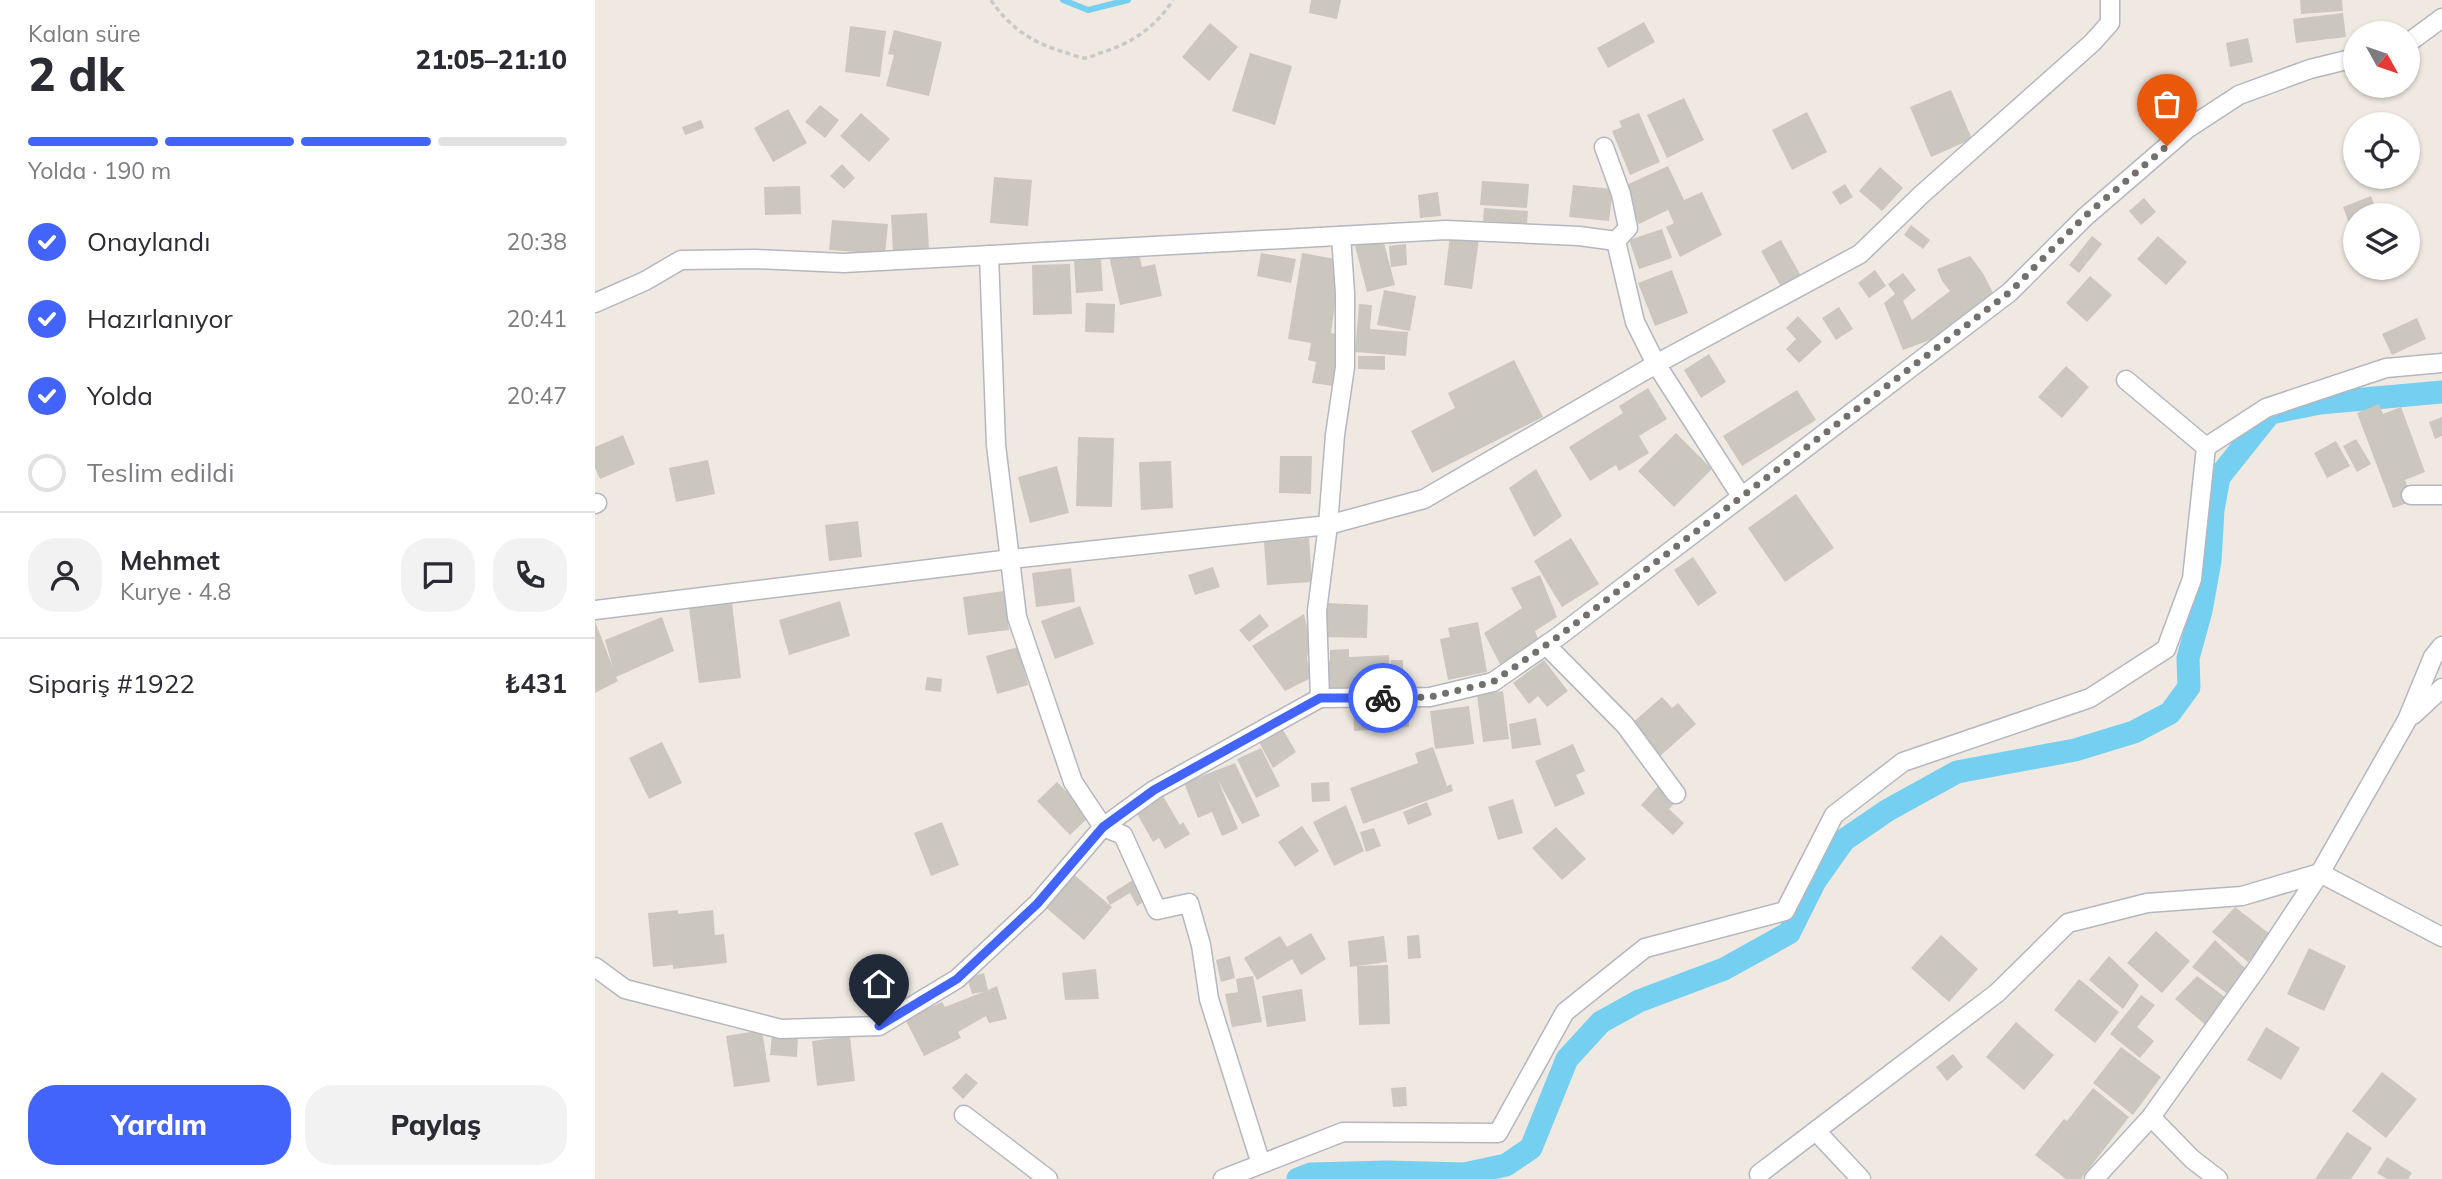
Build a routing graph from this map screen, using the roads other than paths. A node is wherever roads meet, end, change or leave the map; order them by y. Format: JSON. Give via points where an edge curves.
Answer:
{"nodes":[{"id":1,"x":2111,"y":0,"type":"edge"},
{"id":2,"x":2442,"y":18,"type":"edge"},
{"id":3,"x":2420,"y":34,"type":"edge"},
{"id":4,"x":2343,"y":61,"type":"edge"},
{"id":5,"x":1604,"y":147,"type":"dead end"},
{"id":6,"x":1341,"y":236,"type":"junction"},
{"id":7,"x":1616,"y":242,"type":"junction"},
{"id":8,"x":989,"y":255,"type":"junction"},
{"id":9,"x":595,"y":303,"type":"edge"},
{"id":10,"x":2442,"y":363,"type":"edge"},
{"id":11,"x":1656,"y":364,"type":"junction"},
{"id":12,"x":2126,"y":380,"type":"dead end"},
{"id":13,"x":2206,"y":447,"type":"junction"},
{"id":14,"x":2411,"y":495,"type":"dead end"},
{"id":15,"x":2442,"y":495,"type":"edge"},
{"id":16,"x":1741,"y":496,"type":"junction"},
{"id":17,"x":1328,"y":525,"type":"junction"},
{"id":18,"x":1011,"y":559,"type":"junction"},
{"id":19,"x":595,"y":610,"type":"edge"},
{"id":20,"x":1546,"y":645,"type":"junction"},
{"id":21,"x":2442,"y":646,"type":"edge"},
{"id":22,"x":2442,"y":688,"type":"edge"},
{"id":23,"x":1320,"y":698,"type":"junction"},
{"id":24,"x":2407,"y":720,"type":"junction"},
{"id":25,"x":1676,"y":794,"type":"dead end"},
{"id":26,"x":1103,"y":827,"type":"junction"},
{"id":27,"x":2319,"y":873,"type":"junction"},
{"id":28,"x":2442,"y":937,"type":"edge"},
{"id":29,"x":595,"y":967,"type":"edge"},
{"id":30,"x":964,"y":1115,"type":"dead end"},
{"id":31,"x":2151,"y":1117,"type":"junction"},
{"id":32,"x":1817,"y":1131,"type":"junction"},
{"id":33,"x":1261,"y":1164,"type":"junction"},
{"id":34,"x":1759,"y":1174,"type":"dead end"},
{"id":35,"x":1048,"y":1179,"type":"edge"},
{"id":36,"x":1223,"y":1179,"type":"edge"},
{"id":37,"x":1861,"y":1179,"type":"edge"},
{"id":38,"x":2094,"y":1179,"type":"edge"},
{"id":39,"x":2218,"y":1179,"type":"edge"}],
"edges":[{"from":1,"to":11,"type":"street","via":[[2110,23],[2092,43],[1860,254]]},
{"from":2,"to":3,"type":"street"},
{"from":4,"to":16,"type":"street","via":[[2239,95],[2187,129],[2085,216],[2010,292]]},
{"from":5,"to":7,"type":"street","via":[[1628,228]]},
{"from":6,"to":7,"type":"street","via":[[1446,230]]},
{"from":6,"to":8,"type":"street"},
{"from":6,"to":17,"type":"street","via":[[1345,367]]},
{"from":7,"to":11,"type":"street","via":[[1635,322]]},
{"from":8,"to":9,"type":"street","via":[[844,263],[681,260]]},
{"from":8,"to":18,"type":"street","via":[[996,445]]},
{"from":10,"to":13,"type":"street","via":[[2386,368],[2266,408]]},
{"from":11,"to":16,"type":"street"},
{"from":11,"to":17,"type":"street","via":[[1424,499]]},
{"from":12,"to":13,"type":"street"},
{"from":13,"to":33,"type":"street","via":[[2192,579],[2166,649],[2090,698],[1903,762],[1834,815],[1784,911],[1645,948],[1565,1012],[1497,1133],[1343,1132]]},
{"from":14,"to":15,"type":"street"},
{"from":16,"to":20,"type":"street"},
{"from":17,"to":18,"type":"street"},
{"from":17,"to":23,"type":"street","via":[[1317,611]]},
{"from":18,"to":19,"type":"street"},
{"from":18,"to":26,"type":"street","via":[[1017,617],[1073,782]]},
{"from":20,"to":23,"type":"street","via":[[1493,682],[1430,697]]},
{"from":20,"to":25,"type":"street","via":[[1625,726]]},
{"from":21,"to":24,"type":"street"},
{"from":22,"to":24,"type":"street"},
{"from":23,"to":26,"type":"street","via":[[1154,790]]},
{"from":24,"to":27,"type":"street"},
{"from":26,"to":29,"type":"street","via":[[1037,904],[957,979],[879,1026],[781,1029],[625,989]]},
{"from":26,"to":33,"type":"street","via":[[1123,835],[1157,910],[1189,904],[1209,999]]},
{"from":27,"to":28,"type":"street"},
{"from":27,"to":31,"type":"street"},
{"from":27,"to":32,"type":"street","via":[[2242,896],[2147,903],[2069,923],[1997,993]]},
{"from":30,"to":35,"type":"street"},
{"from":31,"to":38,"type":"street"},
{"from":31,"to":39,"type":"street"},
{"from":32,"to":34,"type":"street"},
{"from":32,"to":37,"type":"street"},
{"from":33,"to":36,"type":"street"}]}
